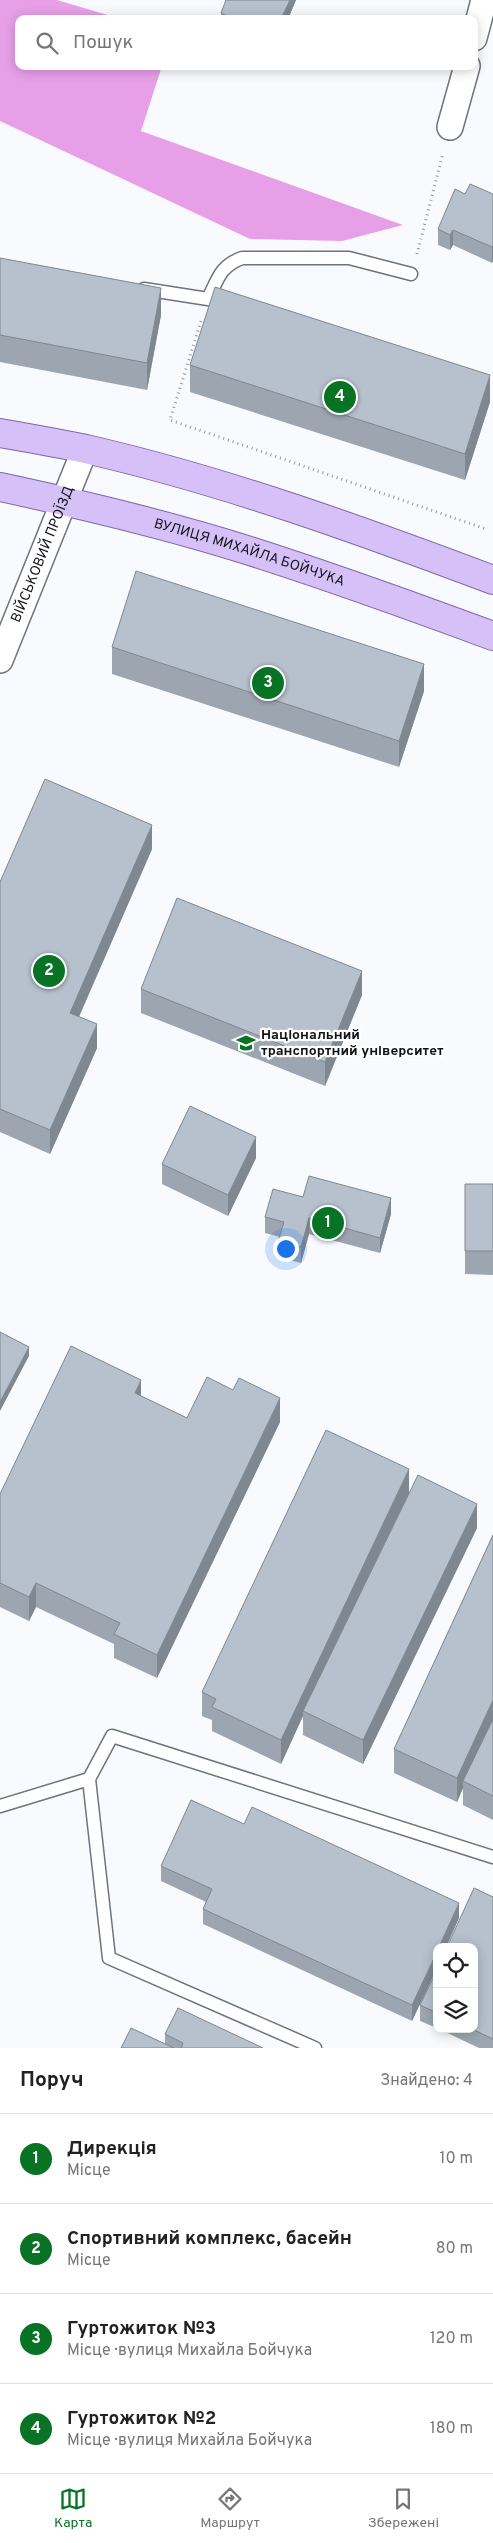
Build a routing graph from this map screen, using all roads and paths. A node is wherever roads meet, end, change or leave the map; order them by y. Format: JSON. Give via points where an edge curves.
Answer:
{"nodes":[{"id":1,"x":484,"y":0,"type":"edge"},
{"id":2,"x":478,"y":23,"type":"edge"},
{"id":3,"x":466,"y":70,"type":"edge"},
{"id":4,"x":450,"y":127,"type":"joint"},
{"id":5,"x":411,"y":274,"type":"joint"},
{"id":6,"x":132,"y":287,"type":"edge"},
{"id":7,"x":208,"y":299,"type":"junction"},
{"id":8,"x":236,"y":307,"type":"edge"},
{"id":9,"x":0,"y":433,"type":"edge"},
{"id":10,"x":85,"y":449,"type":"junction"},
{"id":11,"x":0,"y":487,"type":"edge"},
{"id":12,"x":64,"y":501,"type":"junction"},
{"id":13,"x":486,"y":529,"type":"dead end"},
{"id":14,"x":493,"y":580,"type":"edge"},
{"id":15,"x":493,"y":636,"type":"edge"},
{"id":16,"x":0,"y":660,"type":"edge"},
{"id":17,"x":89,"y":1779,"type":"junction"},
{"id":18,"x":0,"y":1806,"type":"edge"},
{"id":19,"x":493,"y":1857,"type":"edge"},
{"id":20,"x":315,"y":2048,"type":"edge"}],
"edges":[{"from":1,"to":2,"type":"street"},
{"from":3,"to":4,"type":"street"},
{"from":4,"to":5,"type":"path"},
{"from":5,"to":7,"type":"lane","via":[[349,258],[242,258],[223,270]]},
{"from":6,"to":7,"type":"lane"},
{"from":7,"to":8,"type":"lane"},
{"from":7,"to":13,"type":"path","via":[[170,420]]},
{"from":9,"to":10,"type":"main road"},
{"from":10,"to":12,"type":"street","name":"ВІЙСЬКОВИЙ ПРОЇЗД"},
{"from":10,"to":14,"type":"main road","via":[[269,500]]},
{"from":11,"to":12,"type":"main road","name":"ВУЛИЦЯ МИХАЙЛА БОЙЧУКА"},
{"from":12,"to":15,"type":"main road","name":"ВУЛИЦЯ МИХАЙЛА БОЙЧУКА","via":[[248,550]]},
{"from":12,"to":16,"type":"street","name":"ВІЙСЬКОВИЙ ПРОЇЗД"},
{"from":17,"to":18,"type":"lane"},
{"from":17,"to":19,"type":"lane","via":[[112,1736]]},
{"from":17,"to":20,"type":"lane","via":[[109,1958]]}]}
